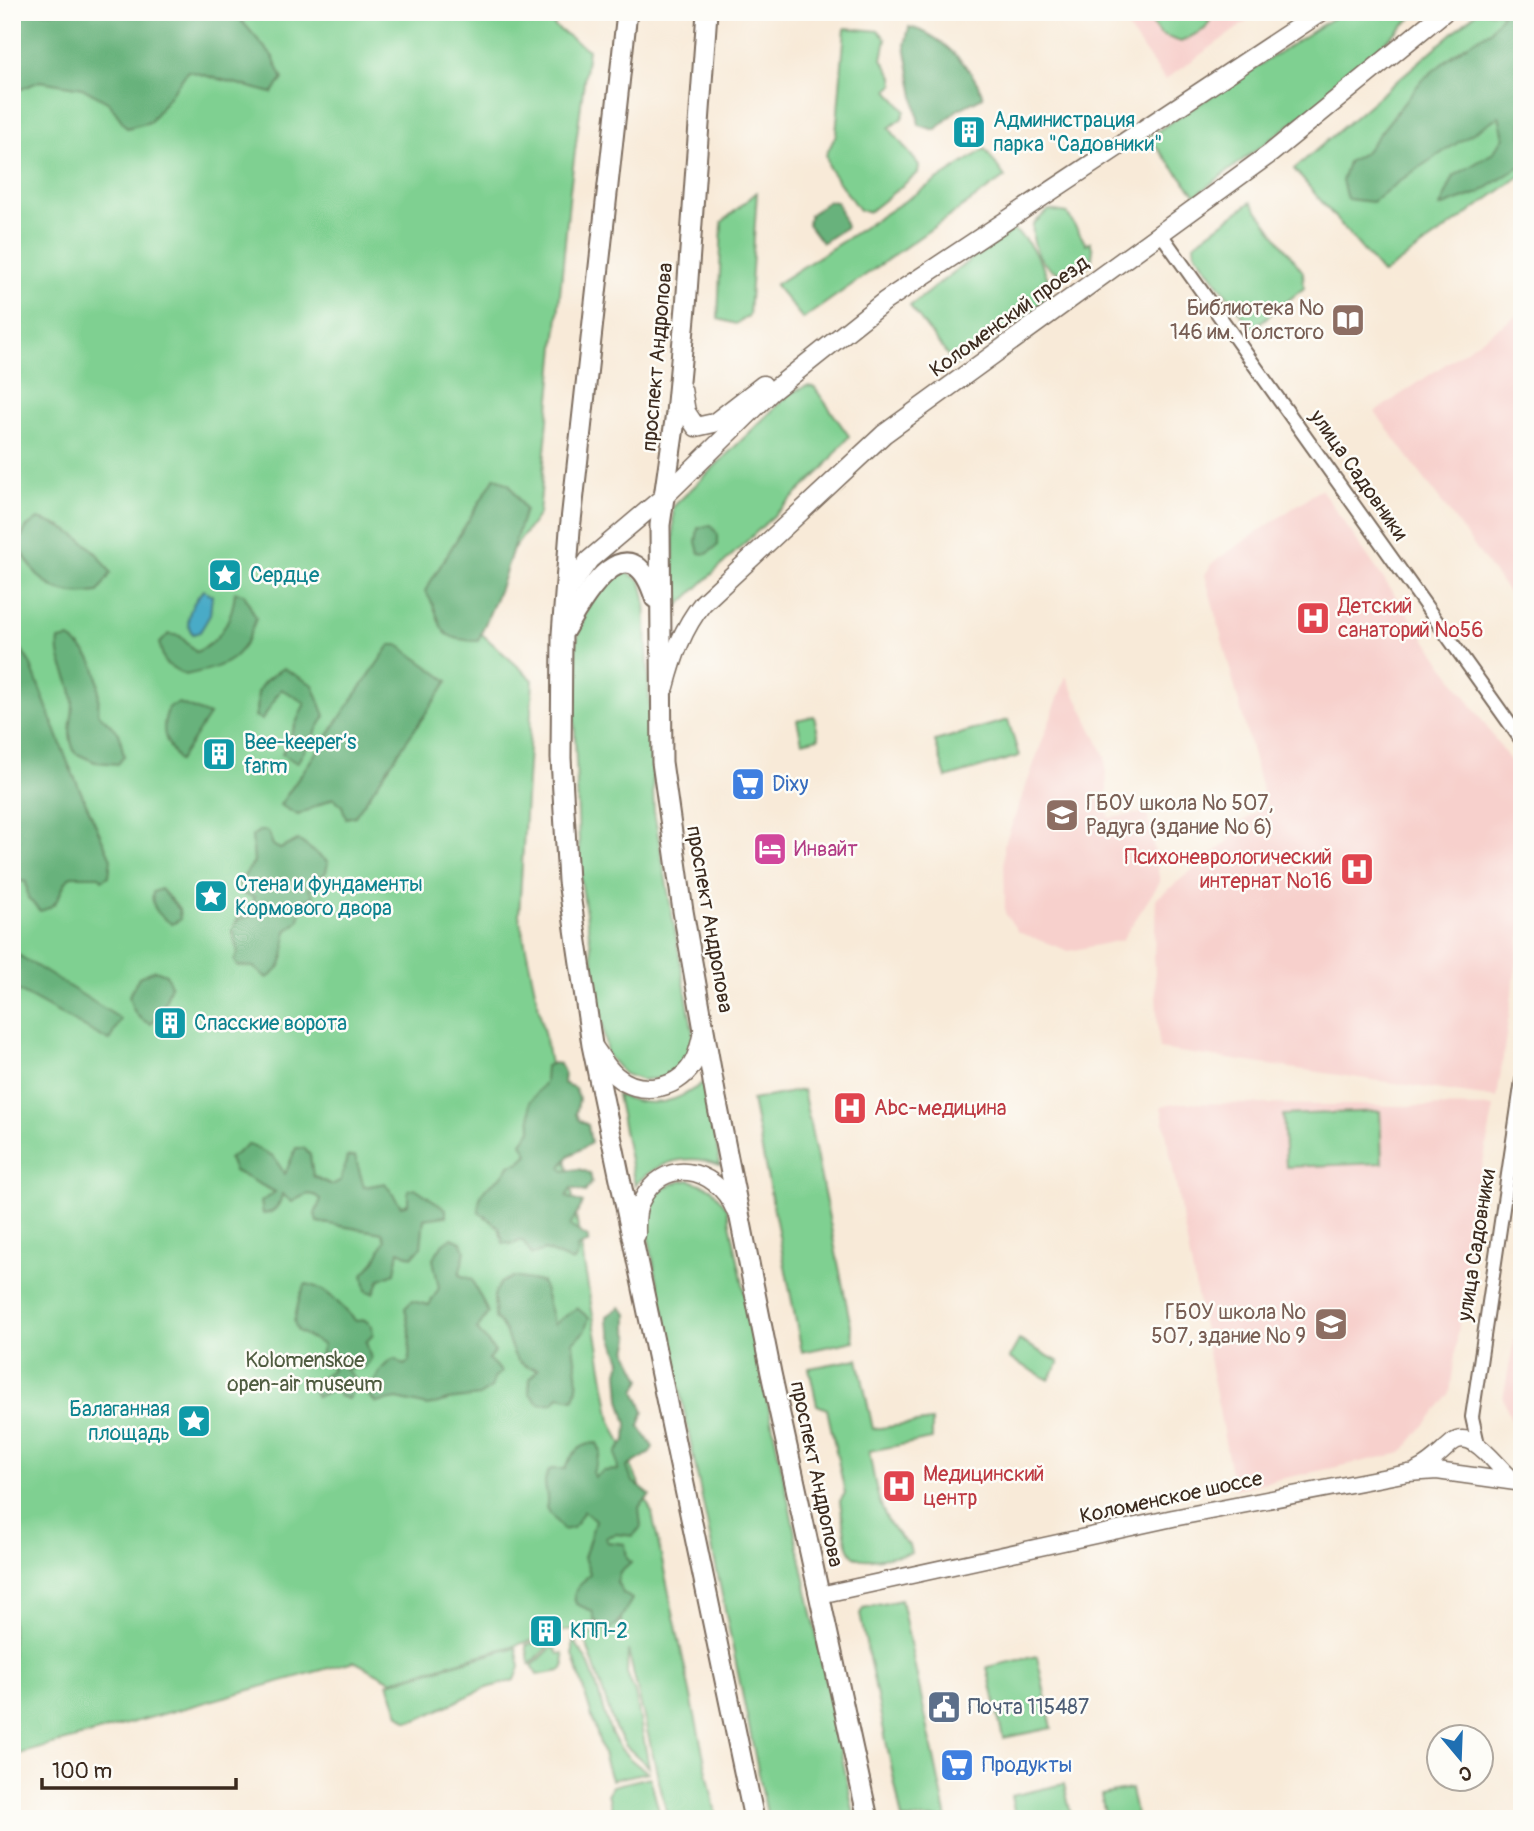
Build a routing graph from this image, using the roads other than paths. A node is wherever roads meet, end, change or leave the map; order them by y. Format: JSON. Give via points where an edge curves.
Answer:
{"nodes":[{"id":1,"x":627,"y":12,"type":"edge"},
{"id":2,"x":708,"y":12,"type":"edge"},
{"id":3,"x":1321,"y":12,"type":"edge"},
{"id":4,"x":1444,"y":12,"type":"edge"},
{"id":5,"x":1161,"y":234,"type":"junction"},
{"id":6,"x":791,"y":374,"type":"junction"},
{"id":7,"x":680,"y":378,"type":"junction"},
{"id":8,"x":667,"y":494,"type":"junction"},
{"id":9,"x":565,"y":594,"type":"junction"},
{"id":10,"x":659,"y":613,"type":"junction"},
{"id":11,"x":562,"y":634,"type":"junction"},
{"id":12,"x":661,"y":707,"type":"junction"},
{"id":13,"x":1522,"y":741,"type":"edge"},
{"id":14,"x":705,"y":1024,"type":"junction"},
{"id":15,"x":593,"y":1045,"type":"junction"},
{"id":16,"x":1522,"y":1080,"type":"edge"},
{"id":17,"x":741,"y":1224,"type":"junction"},
{"id":18,"x":636,"y":1257,"type":"junction"},
{"id":19,"x":1472,"y":1417,"type":"junction"},
{"id":20,"x":1452,"y":1444,"type":"junction"},
{"id":21,"x":1480,"y":1446,"type":"junction"},
{"id":22,"x":1408,"y":1473,"type":"junction"},
{"id":23,"x":1463,"y":1475,"type":"junction"},
{"id":24,"x":1519,"y":1484,"type":"edge"},
{"id":25,"x":820,"y":1595,"type":"junction"},
{"id":26,"x":754,"y":1819,"type":"edge"},
{"id":27,"x":869,"y":1819,"type":"edge"}],
"edges":[{"from":1,"to":9,"type":"main road"},
{"from":2,"to":7,"type":"main road","name":"проспект Андропова"},
{"from":3,"to":6,"type":"main road","via":[[886,301]]},
{"from":4,"to":5,"type":"main road","name":"Коломенский проезд","via":[[1271,153]]},
{"from":5,"to":12,"type":"main road","name":"Коломенский проезд","via":[[884,434],[703,603],[674,654]]},
{"from":5,"to":13,"type":"street","name":"улица Садовники"},
{"from":6,"to":7,"type":"main road","via":[[776,375],[714,423],[696,427],[686,412]]},
{"from":6,"to":8,"type":"main road"},
{"from":7,"to":8,"type":"main road","name":"проспект Андропова"},
{"from":8,"to":9,"type":"main road","via":[[589,560]]},
{"from":8,"to":10,"type":"main road","name":"проспект Андропова","via":[[660,525]]},
{"from":9,"to":11,"type":"main road"},
{"from":10,"to":11,"type":"main road","via":[[646,575],[635,565],[618,564],[591,587]]},
{"from":10,"to":12,"type":"main road","name":"проспект Андропова"},
{"from":11,"to":15,"type":"main road","via":[[561,758],[568,881]]},
{"from":12,"to":14,"type":"main road","name":"проспект Андропова","via":[[670,820]]},
{"from":14,"to":15,"type":"main road","via":[[693,1064],[661,1087],[620,1079]]},
{"from":14,"to":17,"type":"main road","name":"проспект Андропова"},
{"from":15,"to":18,"type":"main road"},
{"from":16,"to":19,"type":"street","name":"улица Садовники"},
{"from":17,"to":18,"type":"street","via":[[726,1192],[715,1181],[693,1173],[668,1176],[653,1185],[639,1206]]},
{"from":17,"to":25,"type":"main road","name":"проспект Андропова"},
{"from":18,"to":26,"type":"main road"},
{"from":19,"to":20,"type":"street","name":"улица Садовники"},
{"from":19,"to":21,"type":"street","name":"улица Садовники"},
{"from":20,"to":21,"type":"street","via":[[1464,1438]]},
{"from":20,"to":22,"type":"street","name":"Коломенское шоссе"},
{"from":20,"to":23,"type":"street","via":[[1446,1462]]},
{"from":21,"to":23,"type":"street","via":[[1482,1465]]},
{"from":21,"to":24,"type":"street","via":[[1495,1466]]},
{"from":22,"to":23,"type":"street","name":"Коломенское шоссе"},
{"from":22,"to":25,"type":"street","name":"Коломенское шоссе"},
{"from":23,"to":24,"type":"street"},
{"from":25,"to":27,"type":"main road","name":"проспект Андропова"}]}
